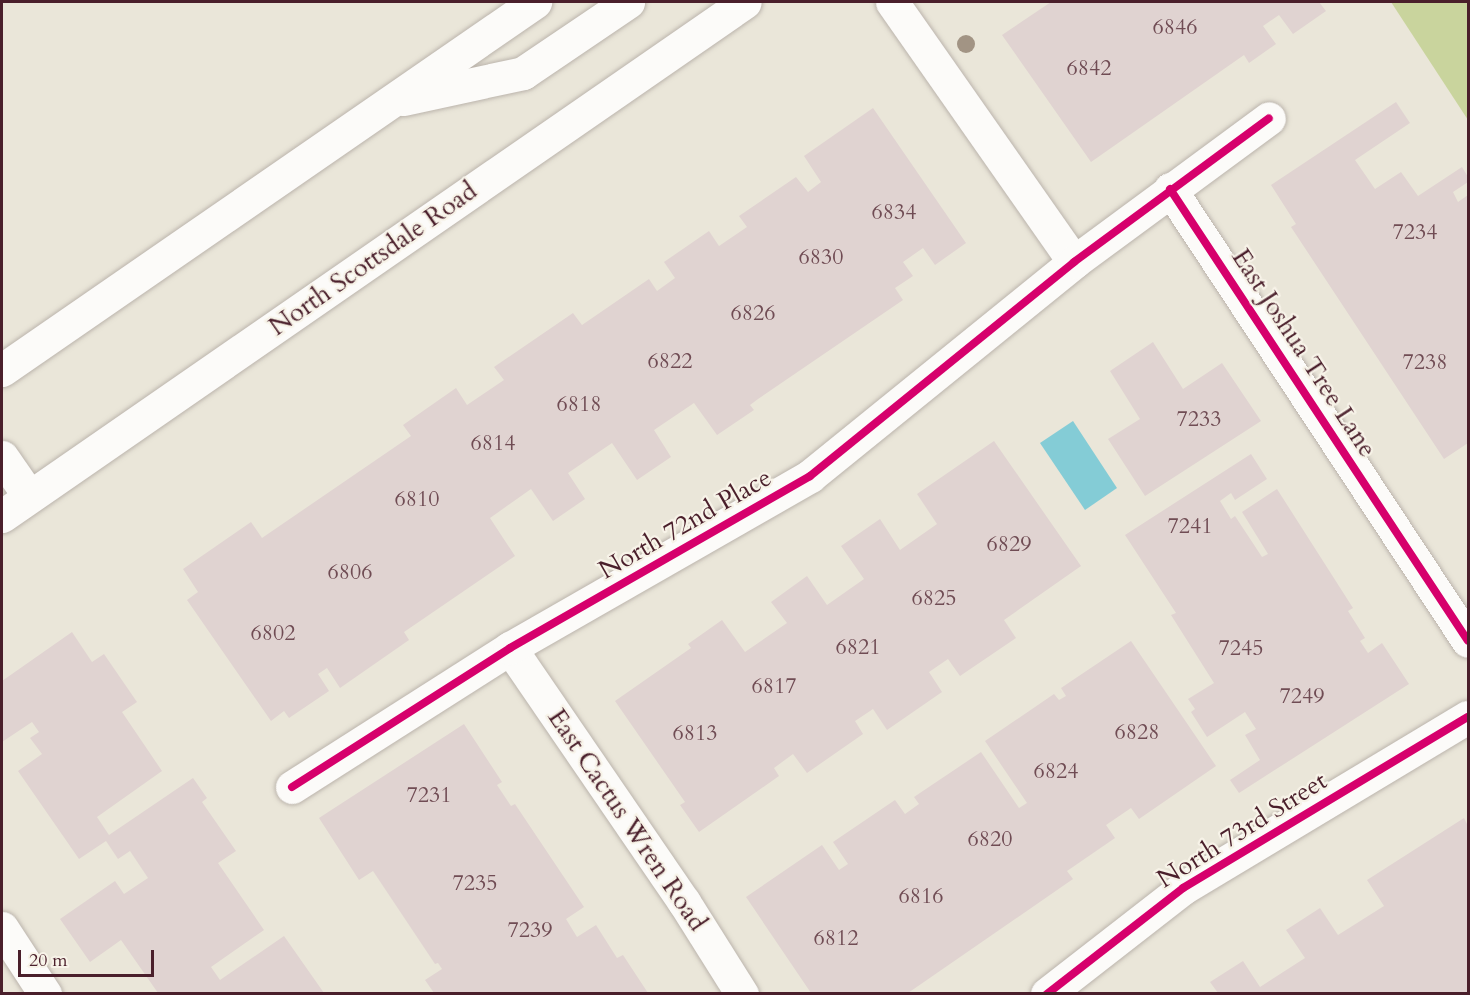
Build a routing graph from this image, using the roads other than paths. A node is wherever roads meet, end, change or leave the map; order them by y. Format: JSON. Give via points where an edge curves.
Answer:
{"nodes":[{"id":1,"x":535,"y":2,"type":"edge"},
{"id":2,"x":628,"y":2,"type":"edge"},
{"id":3,"x":745,"y":2,"type":"edge"},
{"id":4,"x":892,"y":2,"type":"edge"},
{"id":5,"x":388,"y":102,"type":"junction"},
{"id":6,"x":1269,"y":118,"type":"dead end"},
{"id":7,"x":1170,"y":189,"type":"junction"},
{"id":8,"x":1074,"y":262,"type":"junction"},
{"id":9,"x":2,"y":370,"type":"edge"},
{"id":10,"x":2,"y":457,"type":"edge"},
{"id":11,"x":29,"y":496,"type":"junction"},
{"id":12,"x":2,"y":516,"type":"edge"},
{"id":13,"x":1468,"y":641,"type":"edge"},
{"id":14,"x":510,"y":648,"type":"junction"},
{"id":15,"x":1468,"y":717,"type":"edge"},
{"id":16,"x":292,"y":787,"type":"dead end"},
{"id":17,"x":2,"y":928,"type":"edge"},
{"id":18,"x":11,"y":962,"type":"edge"},
{"id":19,"x":45,"y":993,"type":"edge"},
{"id":20,"x":742,"y":993,"type":"edge"},
{"id":21,"x":1047,"y":993,"type":"edge"}],
"edges":[{"from":1,"to":5,"type":"street"},
{"from":2,"to":5,"type":"street","via":[[523,74]]},
{"from":3,"to":11,"type":"street","name":"North Scottsdale Road"},
{"from":4,"to":8,"type":"street"},
{"from":5,"to":9,"type":"street"},
{"from":6,"to":7,"type":"street"},
{"from":7,"to":8,"type":"street"},
{"from":7,"to":13,"type":"street","name":"East Joshua Tree Lane"},
{"from":8,"to":14,"type":"street","name":"North 72nd Place","via":[[810,476]]},
{"from":10,"to":11,"type":"street"},
{"from":11,"to":12,"type":"street","name":"North Scottsdale Road"},
{"from":14,"to":16,"type":"street","name":"North 72nd Place"},
{"from":14,"to":20,"type":"street","name":"East Cactus Wren Road"},
{"from":15,"to":21,"type":"street","name":"North 73rd Street","via":[[1183,888]]},
{"from":17,"to":18,"type":"street"},
{"from":18,"to":19,"type":"street"}]}
